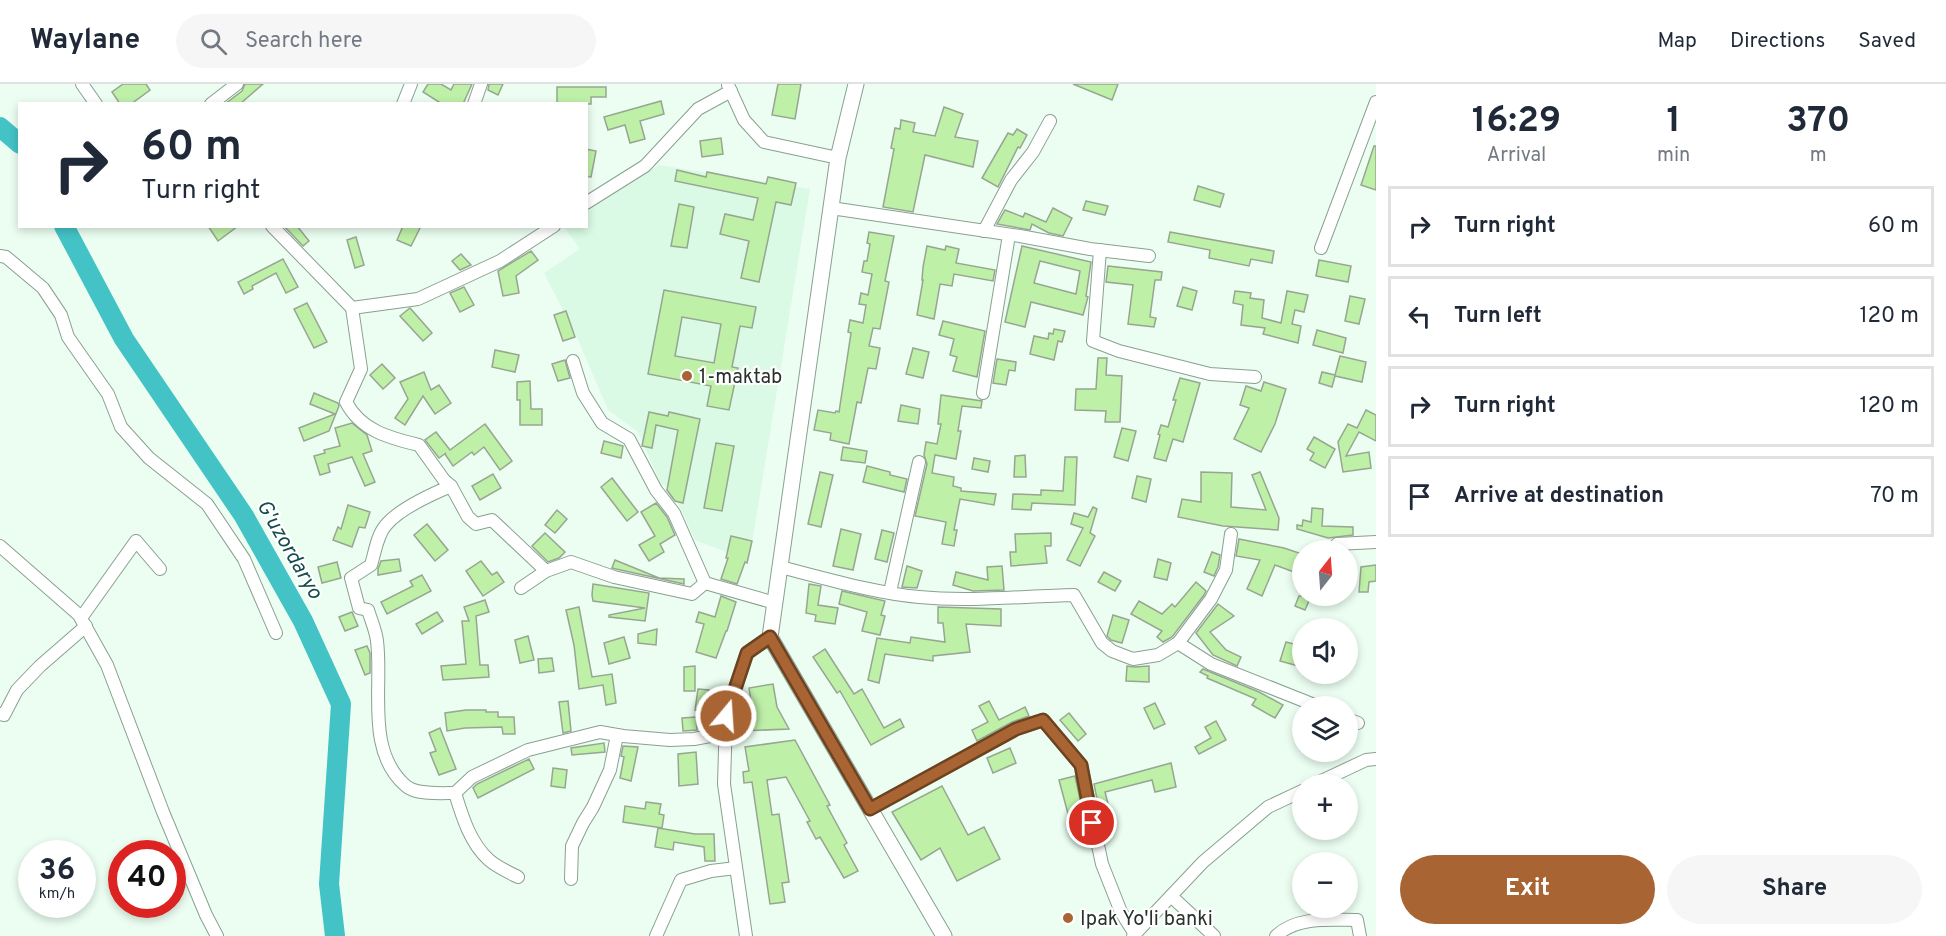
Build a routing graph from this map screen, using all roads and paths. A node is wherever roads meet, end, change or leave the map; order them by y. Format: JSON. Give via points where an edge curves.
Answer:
{"nodes":[{"id":1,"x":82,"y":84,"type":"edge"},
{"id":2,"x":237,"y":84,"type":"edge"},
{"id":3,"x":411,"y":84,"type":"edge"},
{"id":4,"x":481,"y":84,"type":"edge"},
{"id":5,"x":856,"y":84,"type":"edge"},
{"id":6,"x":729,"y":87,"type":"edge"},
{"id":7,"x":95,"y":102,"type":"edge"},
{"id":8,"x":214,"y":102,"type":"edge"},
{"id":9,"x":404,"y":102,"type":"edge"},
{"id":10,"x":475,"y":102,"type":"edge"},
{"id":11,"x":1376,"y":102,"type":"edge"},
{"id":12,"x":1050,"y":122,"type":"dead end"},
{"id":13,"x":838,"y":158,"type":"junction"},
{"id":14,"x":588,"y":202,"type":"edge"},
{"id":15,"x":831,"y":208,"type":"junction"},
{"id":16,"x":274,"y":228,"type":"edge"},
{"id":17,"x":551,"y":228,"type":"edge"},
{"id":18,"x":984,"y":231,"type":"junction"},
{"id":19,"x":1009,"y":235,"type":"junction"},
{"id":20,"x":1322,"y":248,"type":"dead end"},
{"id":21,"x":1100,"y":250,"type":"junction"},
{"id":22,"x":0,"y":256,"type":"edge"},
{"id":23,"x":1149,"y":256,"type":"dead end"},
{"id":24,"x":352,"y":308,"type":"junction"},
{"id":25,"x":573,"y":361,"type":"dead end"},
{"id":26,"x":1256,"y":377,"type":"dead end"},
{"id":27,"x":983,"y":393,"type":"dead end"},
{"id":28,"x":919,"y":462,"type":"dead end"},
{"id":29,"x":451,"y":486,"type":"junction"},
{"id":30,"x":1231,"y":534,"type":"dead end"},
{"id":31,"x":1376,"y":542,"type":"edge"},
{"id":32,"x":1358,"y":543,"type":"edge"},
{"id":33,"x":0,"y":546,"type":"edge"},
{"id":34,"x":780,"y":567,"type":"junction"},
{"id":35,"x":160,"y":569,"type":"dead end"},
{"id":36,"x":546,"y":571,"type":"junction"},
{"id":37,"x":705,"y":583,"type":"junction"},
{"id":38,"x":521,"y":588,"type":"dead end"},
{"id":39,"x":890,"y":592,"type":"junction"},
{"id":40,"x":775,"y":603,"type":"junction"},
{"id":41,"x":83,"y":622,"type":"junction"},
{"id":42,"x":276,"y":633,"type":"dead end"},
{"id":43,"x":770,"y":637,"type":"junction"},
{"id":44,"x":1178,"y":643,"type":"junction"},
{"id":45,"x":1292,"y":696,"type":"edge"},
{"id":46,"x":0,"y":714,"type":"edge"},
{"id":47,"x":726,"y":734,"type":"junction"},
{"id":48,"x":617,"y":735,"type":"junction"},
{"id":49,"x":1376,"y":759,"type":"edge"},
{"id":50,"x":1337,"y":774,"type":"edge"},
{"id":51,"x":455,"y":792,"type":"junction"},
{"id":52,"x":1292,"y":796,"type":"edge"},
{"id":53,"x":870,"y":809,"type":"junction"},
{"id":54,"x":736,"y":868,"type":"junction"},
{"id":55,"x":518,"y":877,"type":"dead end"},
{"id":56,"x":572,"y":879,"type":"dead end"},
{"id":57,"x":1171,"y":896,"type":"junction"},
{"id":58,"x":1134,"y":935,"type":"edge"},
{"id":59,"x":217,"y":936,"type":"edge"},
{"id":60,"x":656,"y":936,"type":"edge"},
{"id":61,"x":746,"y":936,"type":"edge"},
{"id":62,"x":944,"y":936,"type":"edge"},
{"id":63,"x":1214,"y":936,"type":"edge"},
{"id":64,"x":1276,"y":936,"type":"edge"},
{"id":65,"x":1360,"y":936,"type":"edge"}],
"edges":[{"from":1,"to":7,"type":"street"},
{"from":2,"to":8,"type":"street"},
{"from":3,"to":9,"type":"street"},
{"from":4,"to":10,"type":"street"},
{"from":5,"to":13,"type":"main road"},
{"from":6,"to":13,"type":"street","via":[[744,120],[764,142]]},
{"from":6,"to":14,"type":"street","via":[[698,109],[645,166]]},
{"from":11,"to":20,"type":"street"},
{"from":12,"to":18,"type":"street","via":[[1011,180]]},
{"from":13,"to":15,"type":"main road"},
{"from":15,"to":18,"type":"street"},
{"from":15,"to":34,"type":"main road"},
{"from":16,"to":24,"type":"street"},
{"from":17,"to":24,"type":"street","via":[[500,261],[418,299]]},
{"from":18,"to":19,"type":"street"},
{"from":19,"to":21,"type":"street"},
{"from":19,"to":27,"type":"street"},
{"from":21,"to":23,"type":"street"},
{"from":21,"to":26,"type":"street","via":[[1093,341],[1210,374]]},
{"from":22,"to":42,"type":"street","via":[[43,288],[61,315],[68,337],[108,394],[121,427],[149,458],[207,504],[244,559]]},
{"from":24,"to":29,"type":"street","via":[[361,369],[346,402],[352,413],[369,429],[419,445]]},
{"from":25,"to":37,"type":"street","via":[[583,393],[602,423],[629,439],[656,490],[674,513]]},
{"from":28,"to":39,"type":"street"},
{"from":29,"to":36,"type":"street","via":[[468,517],[476,524],[492,520]]},
{"from":29,"to":51,"type":"street","via":[[409,507],[386,525],[371,565],[351,578],[359,608],[368,610],[377,640],[379,728],[387,762],[407,787],[430,793]]},
{"from":30,"to":44,"type":"street","via":[[1226,570],[1211,599]]},
{"from":31,"to":32,"type":"street"},
{"from":33,"to":41,"type":"street"},
{"from":34,"to":39,"type":"street"},
{"from":34,"to":40,"type":"main road"},
{"from":35,"to":41,"type":"street","via":[[136,541]]},
{"from":36,"to":37,"type":"street","via":[[571,562],[614,577],[692,594]]},
{"from":36,"to":38,"type":"street"},
{"from":37,"to":40,"type":"street"},
{"from":39,"to":44,"type":"street","via":[[976,600],[1074,595],[1102,643],[1112,651],[1133,659],[1158,655]]},
{"from":40,"to":43,"type":"main road"},
{"from":41,"to":46,"type":"street","via":[[17,690],[4,715]]},
{"from":41,"to":59,"type":"street","via":[[107,665],[163,812]]},
{"from":43,"to":47,"type":"street","via":[[747,653],[726,716]]},
{"from":43,"to":53,"type":"main road"},
{"from":44,"to":45,"type":"street","via":[[1211,664]]},
{"from":47,"to":48,"type":"street","via":[[670,740]]},
{"from":47,"to":54,"type":"street","via":[[724,784]]},
{"from":48,"to":51,"type":"street","via":[[600,732],[528,750],[472,777]]},
{"from":48,"to":56,"type":"street","via":[[610,770],[572,846]]},
{"from":49,"to":50,"type":"street"},
{"from":51,"to":55,"type":"street","via":[[462,816],[481,850],[495,865]]},
{"from":52,"to":57,"type":"street","via":[[1268,807],[1203,862]]},
{"from":53,"to":58,"type":"street","via":[[1016,729],[1043,720],[1081,765],[1102,864]]},
{"from":53,"to":62,"type":"main road"},
{"from":54,"to":60,"type":"street","via":[[681,880]]},
{"from":54,"to":61,"type":"street"},
{"from":57,"to":58,"type":"street"},
{"from":57,"to":63,"type":"street"},
{"from":64,"to":65,"type":"street","via":[[1308,920],[1357,920]]}]}
